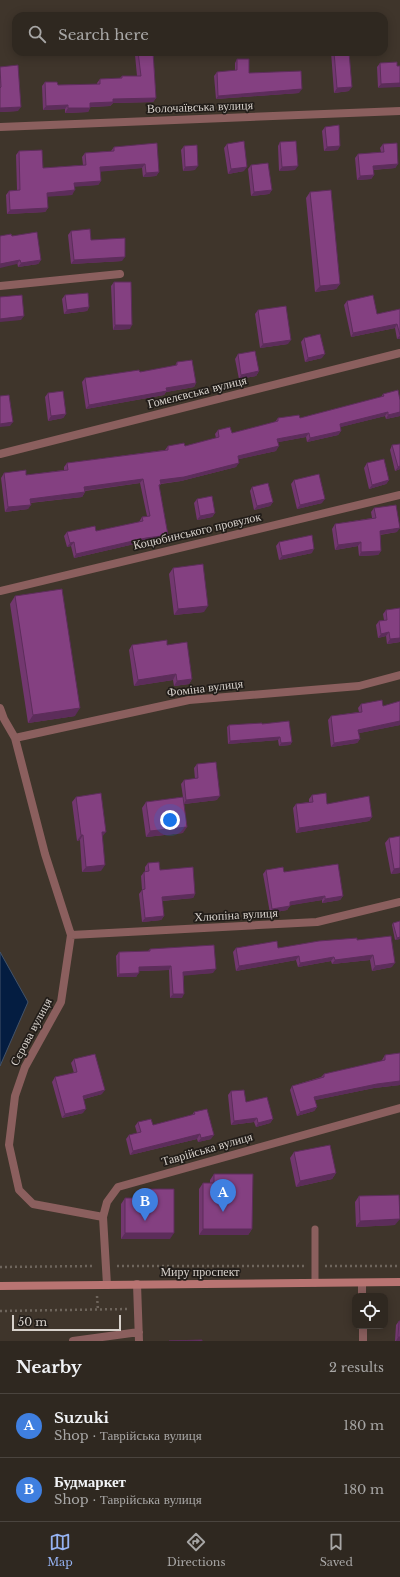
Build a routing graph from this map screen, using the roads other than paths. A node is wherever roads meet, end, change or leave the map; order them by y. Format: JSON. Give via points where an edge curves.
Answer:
{"nodes":[{"id":1,"x":400,"y":111,"type":"edge"},
{"id":2,"x":0,"y":127,"type":"edge"},
{"id":3,"x":120,"y":274,"type":"dead end"},
{"id":4,"x":0,"y":286,"type":"edge"},
{"id":5,"x":400,"y":353,"type":"edge"},
{"id":6,"x":0,"y":454,"type":"edge"},
{"id":7,"x":400,"y":495,"type":"edge"},
{"id":8,"x":0,"y":591,"type":"edge"},
{"id":9,"x":400,"y":675,"type":"edge"},
{"id":10,"x":0,"y":708,"type":"edge"},
{"id":11,"x":15,"y":738,"type":"junction"},
{"id":12,"x":400,"y":902,"type":"edge"},
{"id":13,"x":71,"y":935,"type":"junction"},
{"id":14,"x":400,"y":1108,"type":"edge"},
{"id":15,"x":103,"y":1217,"type":"junction"},
{"id":16,"x":315,"y":1230,"type":"dead end"},
{"id":17,"x":400,"y":1282,"type":"edge"},
{"id":18,"x":315,"y":1283,"type":"junction"},
{"id":19,"x":362,"y":1283,"type":"junction"},
{"id":20,"x":137,"y":1284,"type":"junction"},
{"id":21,"x":107,"y":1285,"type":"junction"},
{"id":22,"x":0,"y":1286,"type":"edge"},
{"id":23,"x":362,"y":1293,"type":"edge"},
{"id":24,"x":362,"y":1329,"type":"edge"},
{"id":25,"x":139,"y":1337,"type":"edge"},
{"id":26,"x":73,"y":1341,"type":"edge"},
{"id":27,"x":363,"y":1341,"type":"edge"}],
"edges":[{"from":1,"to":2,"type":"street","name":"Волочаївська вулиця"},
{"from":3,"to":4,"type":"street"},
{"from":5,"to":6,"type":"street","name":"Гомелєвська вулиця"},
{"from":7,"to":8,"type":"street","name":"Коцюбинського провулок"},
{"from":9,"to":11,"type":"street","name":"Фоміна вулиця","via":[[359,686],[189,700]]},
{"from":10,"to":11,"type":"street","name":"Сєрова вулиця"},
{"from":11,"to":13,"type":"street","name":"Сєрова вулиця","via":[[45,854]]},
{"from":12,"to":13,"type":"street","name":"Хлюпіна вулиця","via":[[317,922]]},
{"from":13,"to":15,"type":"street","name":"Сєрова вулиця","via":[[61,1002],[25,1067],[15,1096],[9,1145],[20,1190],[33,1204]]},
{"from":14,"to":15,"type":"street","name":"Таврійська вулиця","via":[[118,1187],[107,1202]]},
{"from":15,"to":21,"type":"street","name":"Таврійська вулиця"},
{"from":16,"to":18,"type":"lane"},
{"from":17,"to":19,"type":"main road","name":"Миру проспект"},
{"from":18,"to":19,"type":"main road","name":"Миру проспект"},
{"from":18,"to":20,"type":"main road","name":"Миру проспект"},
{"from":19,"to":23,"type":"street"},
{"from":20,"to":21,"type":"main road","name":"Миру проспект"},
{"from":20,"to":25,"type":"street"},
{"from":21,"to":22,"type":"main road","name":"Миру проспект"},
{"from":24,"to":27,"type":"street"},
{"from":25,"to":26,"type":"street"}]}
